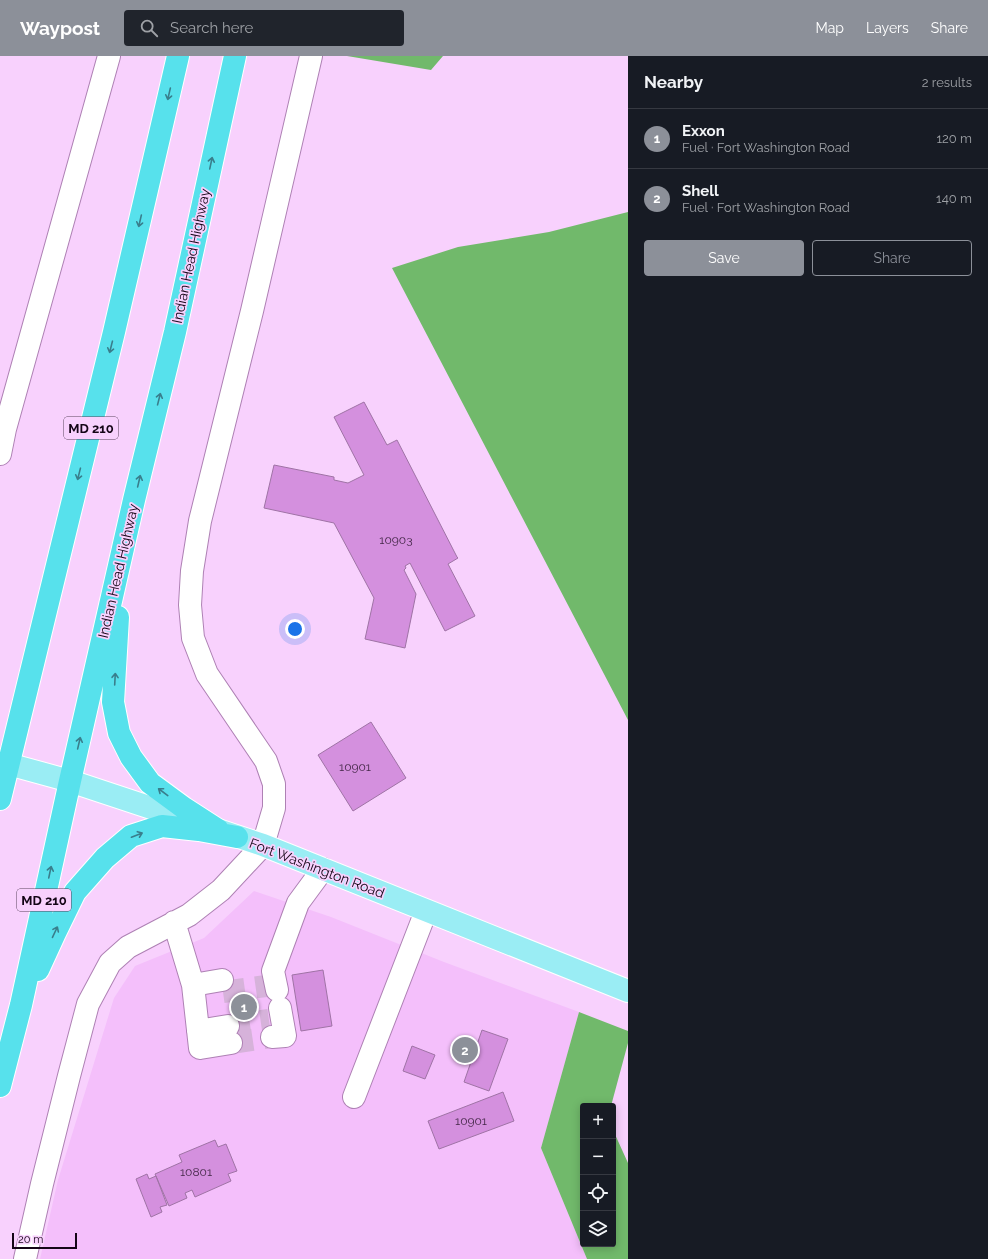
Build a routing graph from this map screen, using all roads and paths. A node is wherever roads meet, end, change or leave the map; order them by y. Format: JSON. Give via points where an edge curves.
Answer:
{"nodes":[{"id":1,"x":109,"y":56,"type":"edge"},
{"id":2,"x":178,"y":56,"type":"edge"},
{"id":3,"x":235,"y":56,"type":"edge"},
{"id":4,"x":311,"y":56,"type":"edge"},
{"id":5,"x":6,"y":398,"type":"edge"},
{"id":6,"x":0,"y":454,"type":"edge"},
{"id":7,"x":121,"y":560,"type":"junction"},
{"id":8,"x":4,"y":763,"type":"edge"},
{"id":9,"x":70,"y":781,"type":"junction"},
{"id":10,"x":0,"y":799,"type":"edge"},
{"id":11,"x":228,"y":834,"type":"junction"},
{"id":12,"x":263,"y":845,"type":"junction"},
{"id":13,"x":323,"y":869,"type":"junction"},
{"id":14,"x":426,"y":910,"type":"junction"},
{"id":15,"x":174,"y":922,"type":"junction"},
{"id":16,"x":223,"y":986,"type":"tunnel mouth"},
{"id":17,"x":628,"y":990,"type":"edge"},
{"id":18,"x":193,"y":991,"type":"junction"},
{"id":19,"x":273,"y":998,"type":"dead end"},
{"id":20,"x":17,"y":1019,"type":"junction"},
{"id":21,"x":229,"y":1035,"type":"tunnel mouth"},
{"id":22,"x":0,"y":1086,"type":"edge"},
{"id":23,"x":354,"y":1097,"type":"dead end"},
{"id":24,"x":25,"y":1259,"type":"edge"}],
"edges":[{"from":1,"to":5,"type":"street"},
{"from":2,"to":8,"type":"highway","number":"MD 210","one_way":true,"via":[[114,332]]},
{"from":7,"to":3,"type":"highway","name":"Indian Head Highway","number":"MD 210","one_way":true,"via":[[175,332]]},
{"from":4,"to":12,"type":"street","via":[[200,521],[192,571],[190,605],[193,638],[207,674],[266,761],[274,784],[274,808]]},
{"from":5,"to":6,"type":"street"},
{"from":9,"to":7,"type":"highway","name":"Indian Head Highway","number":"MD 210","one_way":true},
{"from":11,"to":7,"type":"highway","one_way":true,"via":[[184,808],[150,782],[131,757],[119,733],[113,702]]},
{"from":8,"to":9,"type":"main road","name":"Fort Washington Road"},
{"from":8,"to":10,"type":"highway","number":"MD 210"},
{"from":9,"to":11,"type":"main road","name":"Fort Washington Road"},
{"from":20,"to":9,"type":"highway","name":"Indian Head Highway","number":"MD 210","one_way":true},
{"from":11,"to":12,"type":"main road","name":"Fort Washington Road"},
{"from":20,"to":11,"type":"highway","one_way":true,"via":[[75,892],[104,858],[132,836],[162,826]]},
{"from":12,"to":13,"type":"main road","name":"Fort Washington Road"},
{"from":12,"to":15,"type":"street","via":[[221,890],[189,915]]},
{"from":13,"to":14,"type":"main road","name":"Fort Washington Road"},
{"from":13,"to":19,"type":"street","via":[[298,903]]},
{"from":14,"to":17,"type":"main road","name":"Fort Washington Road"},
{"from":14,"to":23,"type":"street"},
{"from":15,"to":18,"type":"street"},
{"from":15,"to":24,"type":"street","via":[[128,947],[110,963],[88,1004]]},
{"from":16,"to":18,"type":"street"},
{"from":18,"to":21,"type":"street","via":[[200,1048]]},
{"from":20,"to":22,"type":"highway","name":"Indian Head Highway","number":"MD 210"}]}
